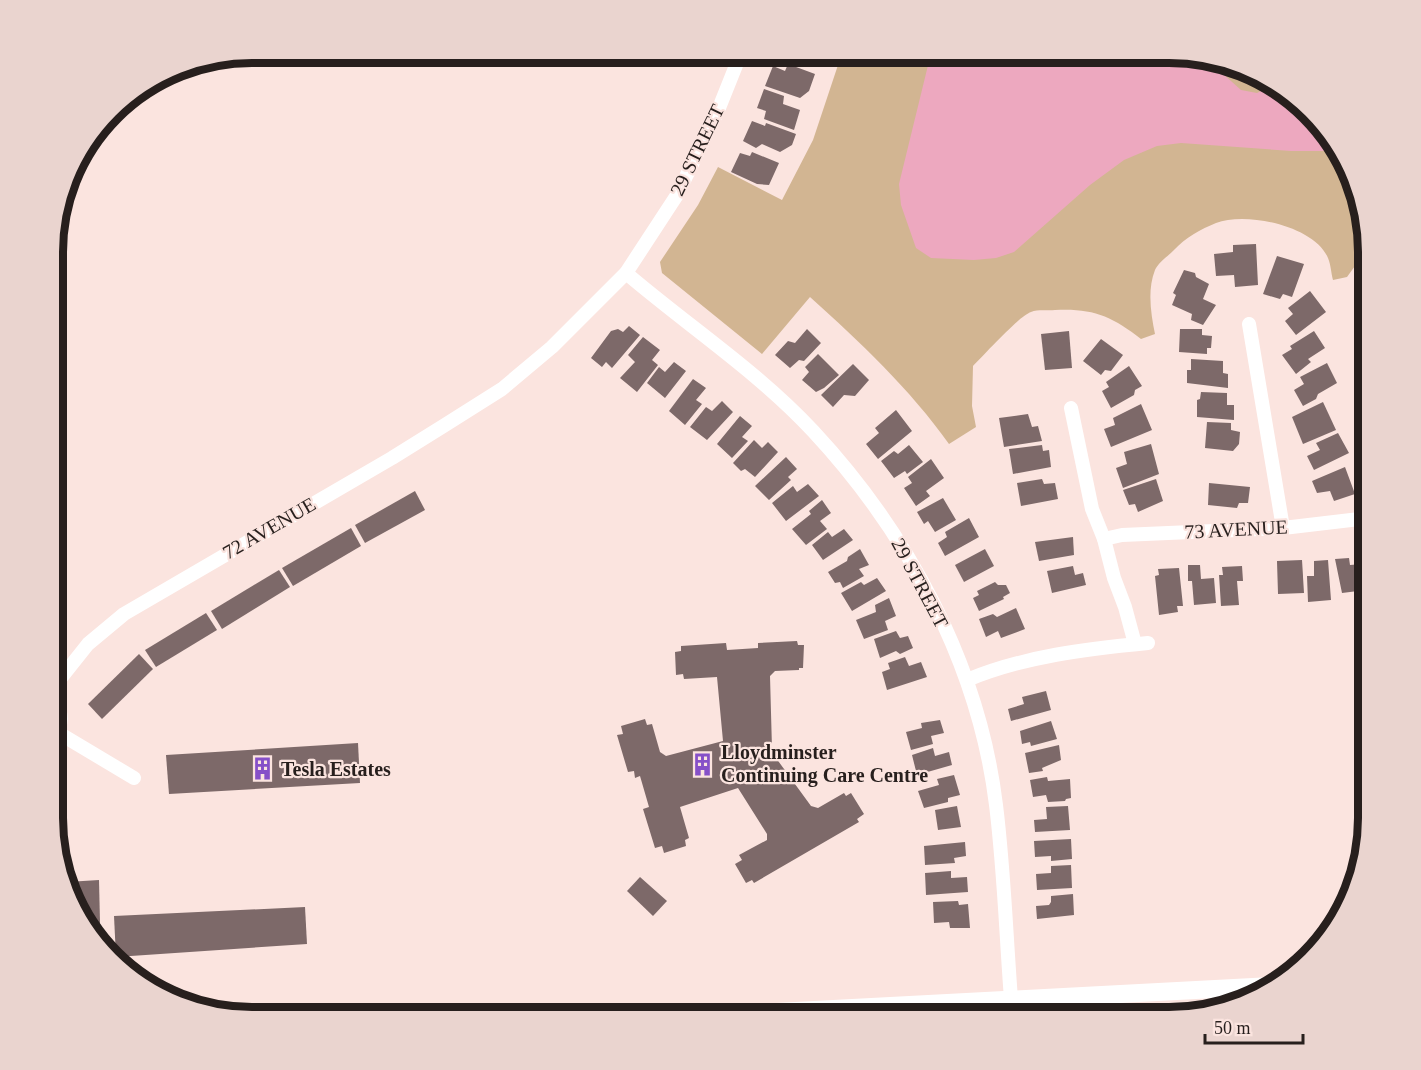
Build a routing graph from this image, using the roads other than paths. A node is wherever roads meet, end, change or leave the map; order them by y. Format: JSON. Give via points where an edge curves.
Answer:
{"nodes":[{"id":1,"x":737,"y":63,"type":"edge"},
{"id":2,"x":626,"y":273,"type":"junction"},
{"id":3,"x":1249,"y":324,"type":"dead end"},
{"id":4,"x":502,"y":389,"type":"joint"},
{"id":5,"x":1071,"y":408,"type":"dead end"},
{"id":6,"x":1358,"y":519,"type":"edge"},
{"id":7,"x":1283,"y":528,"type":"junction"},
{"id":8,"x":1104,"y":539,"type":"junction"},
{"id":9,"x":63,"y":675,"type":"edge"},
{"id":10,"x":967,"y":680,"type":"junction"},
{"id":11,"x":63,"y":739,"type":"edge"},
{"id":12,"x":134,"y":778,"type":"dead end"},
{"id":13,"x":1255,"y":987,"type":"edge"},
{"id":14,"x":1011,"y":999,"type":"junction"},
{"id":15,"x":864,"y":1007,"type":"edge"}],
"edges":[{"from":1,"to":2,"type":"street","name":"29 STREET","via":[[677,195]]},
{"from":2,"to":4,"type":"street","name":"29 STREET","via":[[552,347]]},
{"from":2,"to":10,"type":"street","name":"29 STREET","via":[[754,375],[812,430],[865,491],[906,552]]},
{"from":3,"to":7,"type":"street"},
{"from":4,"to":9,"type":"street","name":"72 AVENUE","via":[[392,458],[124,614],[88,644]]},
{"from":5,"to":8,"type":"street","via":[[1092,509]]},
{"from":6,"to":7,"type":"street","name":"73 AVENUE"},
{"from":7,"to":8,"type":"street","name":"73 AVENUE"},
{"from":8,"to":10,"type":"street","via":[[1114,579],[1142,644],[1039,657]]},
{"from":10,"to":14,"type":"street","name":"29 STREET","via":[[996,803]]},
{"from":11,"to":12,"type":"street"},
{"from":13,"to":14,"type":"main road"},
{"from":14,"to":15,"type":"main road"}]}
